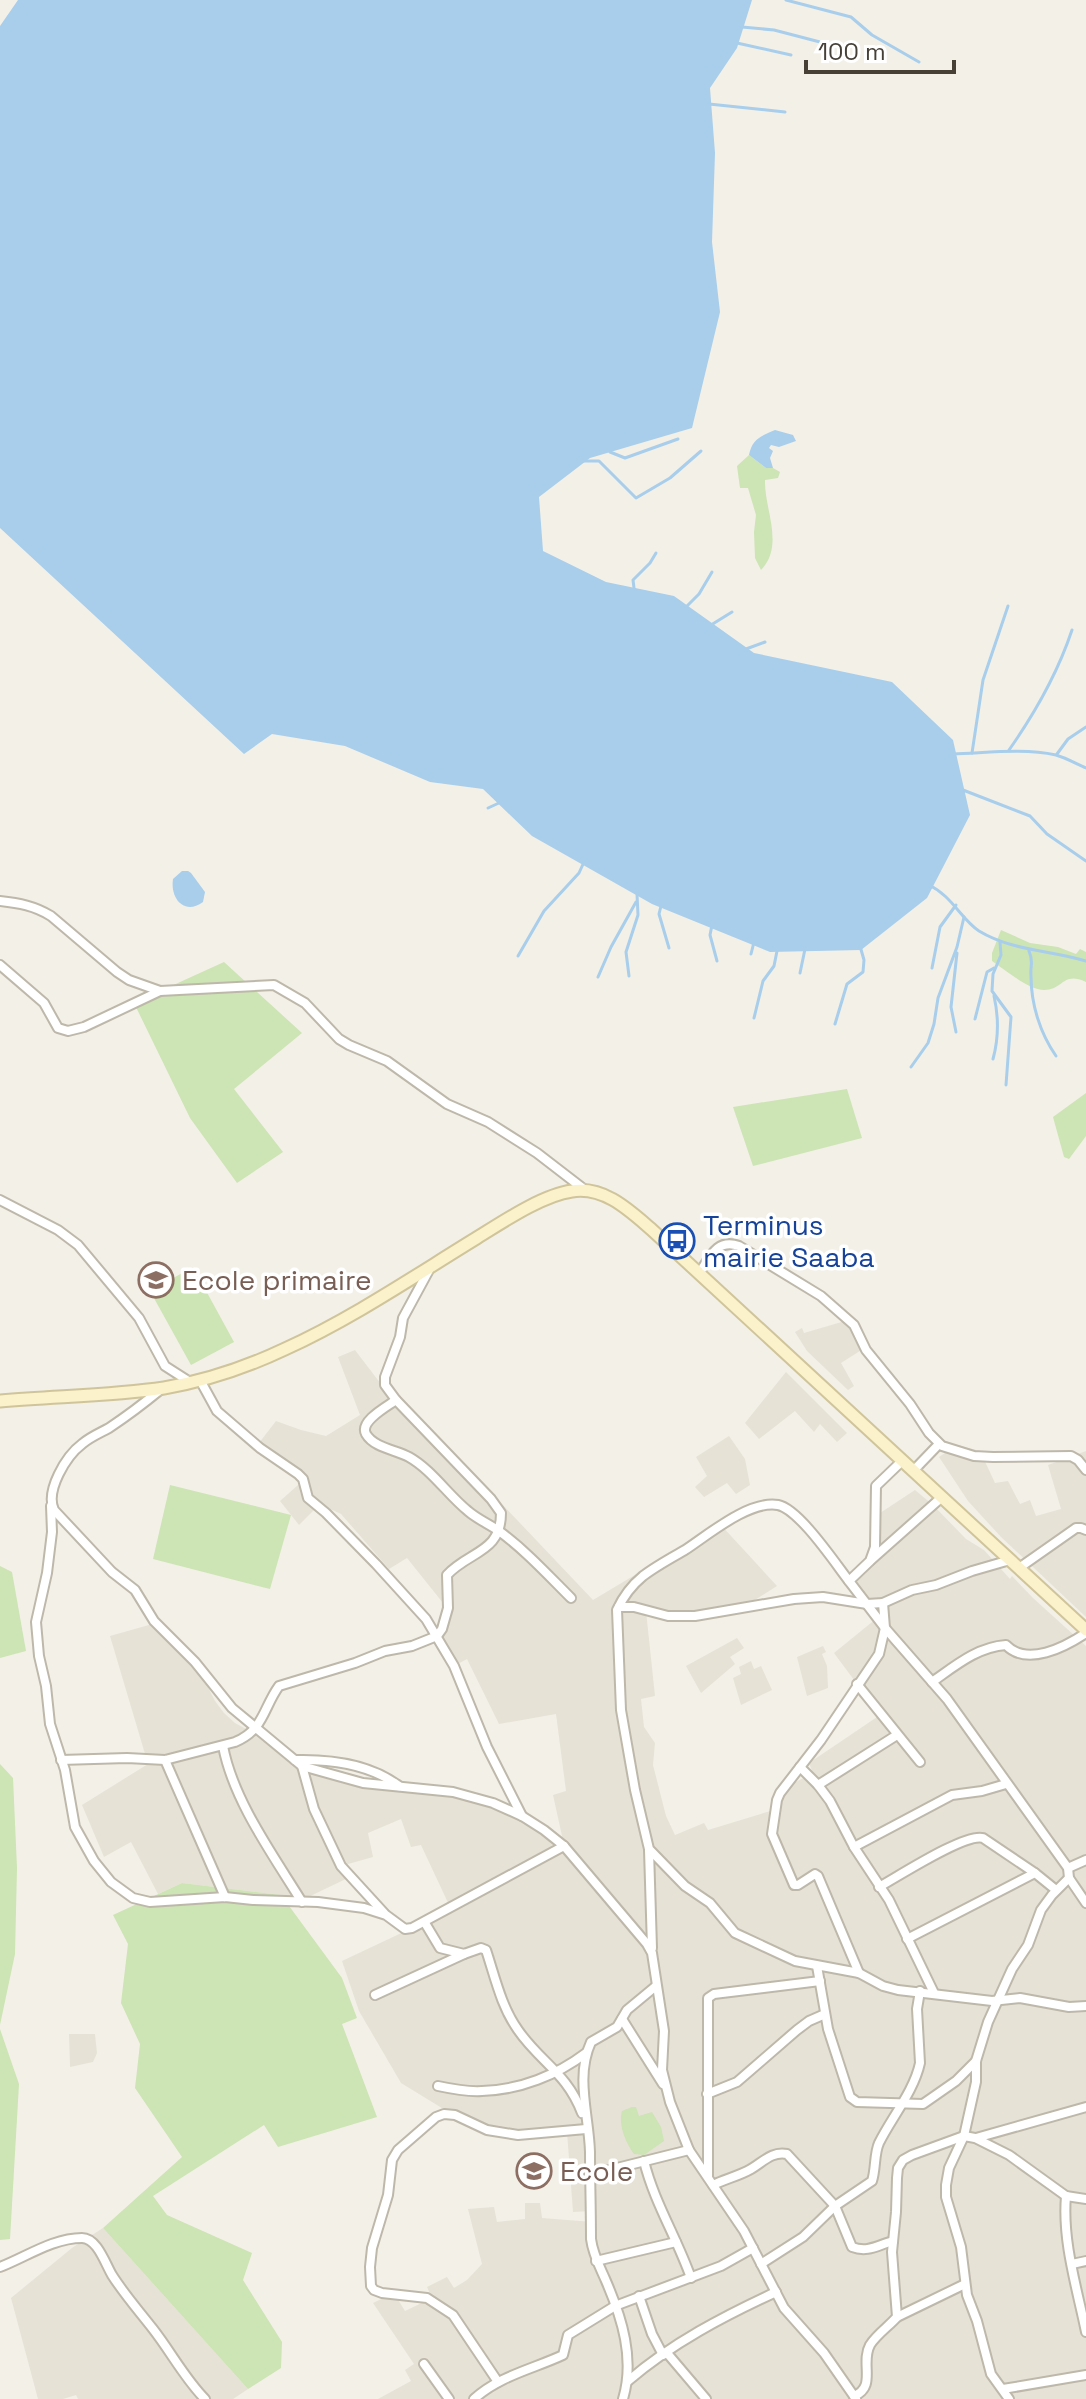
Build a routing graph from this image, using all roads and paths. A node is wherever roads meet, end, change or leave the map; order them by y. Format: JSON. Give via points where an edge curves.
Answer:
{"nodes":[{"id":1,"x":0,"y":901,"type":"edge"},
{"id":2,"x":0,"y":965,"type":"edge"},
{"id":3,"x":160,"y":991,"type":"junction"},
{"id":4,"x":585,"y":1190,"type":"junction"},
{"id":5,"x":0,"y":1200,"type":"edge"},
{"id":6,"x":432,"y":1265,"type":"junction"},
{"id":7,"x":699,"y":1274,"type":"junction"},
{"id":8,"x":195,"y":1381,"type":"junction"},
{"id":9,"x":162,"y":1388,"type":"junction"},
{"id":10,"x":396,"y":1400,"type":"junction"},
{"id":11,"x":0,"y":1401,"type":"edge"},
{"id":12,"x":939,"y":1444,"type":"junction"},
{"id":13,"x":902,"y":1461,"type":"junction"},
{"id":14,"x":1086,"y":1470,"type":"edge"},
{"id":15,"x":913,"y":1471,"type":"junction"},
{"id":16,"x":942,"y":1497,"type":"junction"},
{"id":17,"x":51,"y":1503,"type":"junction"},
{"id":18,"x":1086,"y":1530,"type":"edge"},
{"id":19,"x":500,"y":1532,"type":"junction"},
{"id":20,"x":870,"y":1561,"type":"junction"},
{"id":21,"x":1014,"y":1564,"type":"junction"},
{"id":22,"x":849,"y":1581,"type":"junction"},
{"id":23,"x":571,"y":1598,"type":"dead end"},
{"id":24,"x":883,"y":1603,"type":"junction"},
{"id":25,"x":867,"y":1604,"type":"junction"},
{"id":26,"x":619,"y":1607,"type":"junction"},
{"id":27,"x":885,"y":1628,"type":"junction"},
{"id":28,"x":1086,"y":1631,"type":"edge"},
{"id":29,"x":437,"y":1636,"type":"junction"},
{"id":30,"x":932,"y":1682,"type":"junction"},
{"id":31,"x":857,"y":1684,"type":"junction"},
{"id":32,"x":256,"y":1728,"type":"junction"},
{"id":33,"x":897,"y":1735,"type":"junction"},
{"id":34,"x":223,"y":1746,"type":"junction"},
{"id":35,"x":61,"y":1760,"type":"junction"},
{"id":36,"x":165,"y":1760,"type":"junction"},
{"id":37,"x":920,"y":1762,"type":"dead end"},
{"id":38,"x":299,"y":1763,"type":"junction"},
{"id":39,"x":800,"y":1767,"type":"junction"},
{"id":40,"x":1006,"y":1784,"type":"junction"},
{"id":41,"x":818,"y":1785,"type":"junction"},
{"id":42,"x":400,"y":1786,"type":"junction"},
{"id":43,"x":522,"y":1816,"type":"junction"},
{"id":44,"x":564,"y":1846,"type":"junction"},
{"id":45,"x":854,"y":1847,"type":"junction"},
{"id":46,"x":649,"y":1849,"type":"junction"},
{"id":47,"x":1086,"y":1860,"type":"edge"},
{"id":48,"x":1035,"y":1873,"type":"junction"},
{"id":49,"x":1068,"y":1873,"type":"junction"},
{"id":50,"x":879,"y":1887,"type":"junction"},
{"id":51,"x":1056,"y":1890,"type":"junction"},
{"id":52,"x":225,"y":1897,"type":"junction"},
{"id":53,"x":302,"y":1902,"type":"junction"},
{"id":54,"x":1086,"y":1903,"type":"edge"},
{"id":55,"x":386,"y":1915,"type":"junction"},
{"id":56,"x":425,"y":1923,"type":"junction"},
{"id":57,"x":907,"y":1939,"type":"junction"},
{"id":58,"x":652,"y":1953,"type":"junction"},
{"id":59,"x":464,"y":1954,"type":"junction"},
{"id":60,"x":817,"y":1966,"type":"junction"},
{"id":61,"x":859,"y":1973,"type":"junction"},
{"id":62,"x":820,"y":1981,"type":"junction"},
{"id":63,"x":656,"y":1986,"type":"junction"},
{"id":64,"x":920,"y":1991,"type":"junction"},
{"id":65,"x":934,"y":1993,"type":"junction"},
{"id":66,"x":375,"y":1995,"type":"dead end"},
{"id":67,"x":1000,"y":1999,"type":"junction"},
{"id":68,"x":1086,"y":2006,"type":"edge"},
{"id":69,"x":825,"y":2014,"type":"junction"},
{"id":70,"x":622,"y":2019,"type":"junction"},
{"id":71,"x":586,"y":2053,"type":"junction"},
{"id":72,"x":976,"y":2061,"type":"junction"},
{"id":73,"x":558,"y":2073,"type":"junction"},
{"id":74,"x":438,"y":2086,"type":"dead end"},
{"id":75,"x":666,"y":2089,"type":"junction"},
{"id":76,"x":707,"y":2094,"type":"junction"},
{"id":77,"x":903,"y":2104,"type":"junction"},
{"id":78,"x":1086,"y":2107,"type":"edge"},
{"id":79,"x":586,"y":2126,"type":"junction"},
{"id":80,"x":964,"y":2136,"type":"junction"},
{"id":81,"x":975,"y":2138,"type":"junction"},
{"id":82,"x":689,"y":2150,"type":"junction"},
{"id":83,"x":644,"y":2161,"type":"junction"},
{"id":84,"x":589,"y":2175,"type":"junction"},
{"id":85,"x":710,"y":2180,"type":"junction"},
{"id":86,"x":1066,"y":2196,"type":"junction"},
{"id":87,"x":1086,"y":2199,"type":"edge"},
{"id":88,"x":835,"y":2206,"type":"junction"},
{"id":89,"x":893,"y":2241,"type":"junction"},
{"id":90,"x":676,"y":2242,"type":"junction"},
{"id":91,"x":753,"y":2248,"type":"junction"},
{"id":92,"x":596,"y":2261,"type":"junction"},
{"id":93,"x":1086,"y":2261,"type":"edge"},
{"id":94,"x":761,"y":2264,"type":"junction"},
{"id":95,"x":1072,"y":2264,"type":"junction"},
{"id":96,"x":0,"y":2267,"type":"edge"},
{"id":97,"x":691,"y":2278,"type":"junction"},
{"id":98,"x":965,"y":2284,"type":"junction"},
{"id":99,"x":776,"y":2292,"type":"junction"},
{"id":100,"x":639,"y":2296,"type":"junction"},
{"id":101,"x":615,"y":2306,"type":"junction"},
{"id":102,"x":897,"y":2317,"type":"junction"},
{"id":103,"x":1086,"y":2332,"type":"edge"},
{"id":104,"x":665,"y":2354,"type":"junction"},
{"id":105,"x":424,"y":2364,"type":"dead end"},
{"id":106,"x":1086,"y":2375,"type":"edge"},
{"id":107,"x":628,"y":2381,"type":"junction"},
{"id":108,"x":498,"y":2382,"type":"junction"},
{"id":109,"x":1003,"y":2389,"type":"junction"},
{"id":110,"x":855,"y":2398,"type":"edge"},
{"id":111,"x":205,"y":2399,"type":"edge"},
{"id":112,"x":449,"y":2399,"type":"edge"},
{"id":113,"x":474,"y":2399,"type":"edge"},
{"id":114,"x":623,"y":2399,"type":"edge"},
{"id":115,"x":706,"y":2399,"type":"edge"},
{"id":116,"x":1009,"y":2399,"type":"edge"}],
"edges":[{"from":1,"to":3,"type":"street","via":[[51,916],[117,972]]},
{"from":2,"to":3,"type":"street","via":[[40,999],[63,1030],[84,1027]]},
{"from":3,"to":4,"type":"street","via":[[266,984],[282,988],[305,1003],[339,1039],[387,1061],[447,1104],[488,1122]]},
{"from":4,"to":6,"type":"street","via":[[564,1193],[520,1213]]},
{"from":4,"to":7,"type":"street","via":[[606,1195],[635,1215]]},
{"from":5,"to":8,"type":"street","via":[[78,1245],[139,1318],[165,1366]]},
{"from":6,"to":8,"type":"street","via":[[297,1344]]},
{"from":6,"to":10,"type":"street","via":[[403,1318],[385,1377]]},
{"from":7,"to":12,"type":"street","via":[[727,1243],[821,1296],[854,1325],[866,1350]]},
{"from":7,"to":13,"type":"street"},
{"from":8,"to":9,"type":"street"},
{"from":8,"to":29,"type":"street","via":[[217,1411],[303,1479],[308,1498],[376,1564]]},
{"from":9,"to":11,"type":"street"},
{"from":9,"to":17,"type":"street","via":[[81,1444],[59,1477]]},
{"from":10,"to":19,"type":"street","via":[[499,1509]]},
{"from":10,"to":19,"type":"street","via":[[366,1426],[367,1436],[409,1457],[468,1512]]},
{"from":12,"to":14,"type":"street","via":[[974,1456],[1071,1456]]},
{"from":12,"to":15,"type":"street"},
{"from":13,"to":15,"type":"street"},
{"from":13,"to":20,"type":"street","via":[[876,1486],[876,1543]]},
{"from":15,"to":16,"type":"street"},
{"from":16,"to":20,"type":"street"},
{"from":16,"to":21,"type":"street"},
{"from":17,"to":32,"type":"street","via":[[84,1544],[135,1590],[154,1621],[232,1708]]},
{"from":17,"to":35,"type":"street","via":[[47,1573],[36,1622],[50,1724]]},
{"from":18,"to":21,"type":"street","via":[[1076,1528]]},
{"from":19,"to":23,"type":"street"},
{"from":19,"to":29,"type":"street","via":[[448,1574],[448,1608]]},
{"from":20,"to":22,"type":"street"},
{"from":21,"to":24,"type":"street","via":[[972,1571]]},
{"from":21,"to":28,"type":"street"},
{"from":22,"to":25,"type":"street"},
{"from":22,"to":26,"type":"street","via":[[804,1522],[788,1509],[770,1505],[727,1521],[642,1577]]},
{"from":24,"to":25,"type":"street"},
{"from":24,"to":27,"type":"street"},
{"from":25,"to":26,"type":"street","via":[[794,1599],[695,1616]]},
{"from":25,"to":27,"type":"street"},
{"from":26,"to":46,"type":"street","via":[[621,1710]]},
{"from":27,"to":30,"type":"street"},
{"from":27,"to":31,"type":"street","via":[[879,1654]]},
{"from":28,"to":30,"type":"street","via":[[1062,1646],[1029,1656],[1006,1645],[995,1647]]},
{"from":29,"to":32,"type":"street","via":[[279,1686]]},
{"from":29,"to":43,"type":"street"},
{"from":30,"to":40,"type":"street"},
{"from":31,"to":33,"type":"street"},
{"from":31,"to":39,"type":"street"},
{"from":32,"to":34,"type":"street"},
{"from":32,"to":38,"type":"street"},
{"from":33,"to":37,"type":"street"},
{"from":33,"to":41,"type":"street"},
{"from":34,"to":36,"type":"street"},
{"from":34,"to":53,"type":"street","via":[[242,1800]]},
{"from":35,"to":36,"type":"street"},
{"from":35,"to":52,"type":"street","via":[[75,1827],[111,1882],[133,1898],[150,1902]]},
{"from":36,"to":52,"type":"street"},
{"from":38,"to":42,"type":"street","via":[[355,1782]]},
{"from":38,"to":42,"type":"street","via":[[320,1759],[349,1764],[385,1775]]},
{"from":38,"to":55,"type":"street","via":[[341,1866]]},
{"from":39,"to":41,"type":"street"},
{"from":39,"to":61,"type":"street","via":[[780,1793],[772,1834],[794,1885],[818,1876]]},
{"from":40,"to":45,"type":"street","via":[[952,1795]]},
{"from":40,"to":49,"type":"street"},
{"from":41,"to":45,"type":"street"},
{"from":42,"to":43,"type":"street","via":[[453,1792]]},
{"from":43,"to":44,"type":"street"},
{"from":44,"to":56,"type":"street"},
{"from":44,"to":58,"type":"street"},
{"from":45,"to":50,"type":"street"},
{"from":46,"to":58,"type":"street"},
{"from":46,"to":60,"type":"street","via":[[735,1933]]},
{"from":47,"to":49,"type":"street"},
{"from":48,"to":50,"type":"street","via":[[977,1836]]},
{"from":48,"to":51,"type":"street"},
{"from":48,"to":57,"type":"street"},
{"from":49,"to":51,"type":"street"},
{"from":49,"to":54,"type":"street"},
{"from":50,"to":57,"type":"street"},
{"from":51,"to":67,"type":"street","via":[[1041,1910]]},
{"from":52,"to":53,"type":"street"},
{"from":53,"to":55,"type":"street"},
{"from":55,"to":56,"type":"street","via":[[405,1929]]},
{"from":56,"to":59,"type":"street","via":[[440,1948]]},
{"from":57,"to":65,"type":"street"},
{"from":58,"to":63,"type":"street"},
{"from":59,"to":66,"type":"street"},
{"from":59,"to":73,"type":"street","via":[[486,1950],[510,2018]]},
{"from":60,"to":61,"type":"street"},
{"from":60,"to":62,"type":"street"},
{"from":61,"to":64,"type":"street","via":[[888,1988]]},
{"from":62,"to":69,"type":"street"},
{"from":62,"to":76,"type":"street","via":[[710,1995]]},
{"from":63,"to":70,"type":"street"},
{"from":63,"to":75,"type":"street"},
{"from":64,"to":65,"type":"street"},
{"from":64,"to":77,"type":"street","via":[[920,2063]]},
{"from":65,"to":67,"type":"street"},
{"from":67,"to":68,"type":"street"},
{"from":67,"to":72,"type":"street"},
{"from":69,"to":76,"type":"street","via":[[797,2030],[737,2082]]},
{"from":69,"to":77,"type":"street","via":[[850,2097],[860,2103]]},
{"from":70,"to":71,"type":"street","via":[[591,2042]]},
{"from":70,"to":75,"type":"street"},
{"from":71,"to":73,"type":"street"},
{"from":71,"to":79,"type":"street"},
{"from":72,"to":77,"type":"street","via":[[929,2100]]},
{"from":72,"to":80,"type":"street"},
{"from":73,"to":74,"type":"street","via":[[481,2092]]},
{"from":73,"to":79,"type":"street","via":[[570,2087]]},
{"from":75,"to":82,"type":"street"},
{"from":76,"to":85,"type":"street"},
{"from":77,"to":88,"type":"street","via":[[877,2146],[872,2181]]},
{"from":78,"to":81,"type":"street"},
{"from":79,"to":84,"type":"street"},
{"from":79,"to":108,"type":"street","via":[[518,2135],[444,2114],[392,2160],[372,2248],[371,2286],[382,2293],[427,2298],[444,2308]]},
{"from":80,"to":81,"type":"street"},
{"from":80,"to":89,"type":"street","via":[[903,2160]]},
{"from":80,"to":98,"type":"street","via":[[949,2168],[946,2197]]},
{"from":81,"to":86,"type":"street"},
{"from":82,"to":83,"type":"street"},
{"from":82,"to":85,"type":"street"},
{"from":83,"to":84,"type":"street"},
{"from":83,"to":90,"type":"street"},
{"from":84,"to":92,"type":"street"},
{"from":85,"to":88,"type":"street","via":[[787,2154]]},
{"from":85,"to":91,"type":"street"},
{"from":86,"to":87,"type":"street"},
{"from":86,"to":95,"type":"street"},
{"from":88,"to":89,"type":"street","via":[[854,2248],[876,2249]]},
{"from":88,"to":94,"type":"street","via":[[803,2237]]},
{"from":89,"to":102,"type":"street"},
{"from":90,"to":92,"type":"street"},
{"from":90,"to":97,"type":"street"},
{"from":91,"to":94,"type":"street"},
{"from":91,"to":97,"type":"street"},
{"from":92,"to":101,"type":"street"},
{"from":93,"to":95,"type":"street"},
{"from":94,"to":99,"type":"street"},
{"from":95,"to":103,"type":"street"},
{"from":96,"to":111,"type":"street","via":[[51,2245],[90,2240]]},
{"from":97,"to":100,"type":"street"},
{"from":98,"to":102,"type":"street"},
{"from":98,"to":109,"type":"street","via":[[991,2374]]},
{"from":99,"to":104,"type":"street","via":[[710,2324]]},
{"from":99,"to":110,"type":"street"},
{"from":100,"to":101,"type":"street"},
{"from":100,"to":104,"type":"street"},
{"from":101,"to":107,"type":"street","via":[[624,2334]]},
{"from":101,"to":108,"type":"street","via":[[568,2335],[563,2355]]},
{"from":102,"to":110,"type":"street","via":[[871,2344],[865,2364],[868,2383]]},
{"from":104,"to":107,"type":"street"},
{"from":104,"to":115,"type":"street"},
{"from":105,"to":112,"type":"street"},
{"from":106,"to":109,"type":"street"},
{"from":107,"to":114,"type":"street"},
{"from":108,"to":113,"type":"street"},
{"from":109,"to":116,"type":"street"}]}
